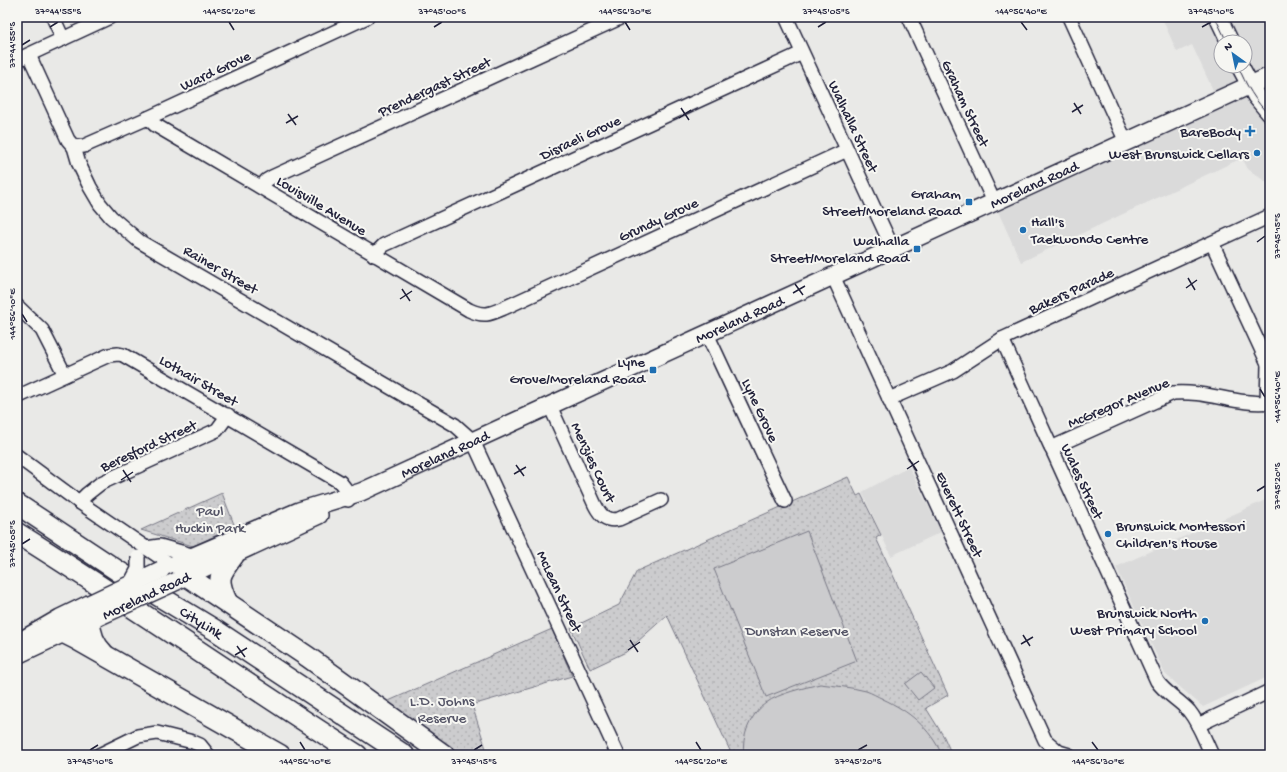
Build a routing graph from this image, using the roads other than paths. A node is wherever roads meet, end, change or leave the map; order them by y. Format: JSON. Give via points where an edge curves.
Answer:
{"nodes":[{"id":1,"x":53,"y":17,"type":"edge"},
{"id":2,"x":110,"y":17,"type":"edge"},
{"id":3,"x":367,"y":17,"type":"edge"},
{"id":4,"x":622,"y":17,"type":"edge"},
{"id":5,"x":786,"y":17,"type":"edge"},
{"id":6,"x":909,"y":17,"type":"edge"},
{"id":7,"x":1069,"y":17,"type":"edge"},
{"id":8,"x":1218,"y":17,"type":"edge"},
{"id":9,"x":1226,"y":34,"type":"edge"},
{"id":10,"x":63,"y":39,"type":"junction"},
{"id":11,"x":802,"y":53,"type":"junction"},
{"id":12,"x":23,"y":57,"type":"edge"},
{"id":13,"x":1244,"y":74,"type":"edge"},
{"id":14,"x":1270,"y":76,"type":"edge"},
{"id":15,"x":1250,"y":85,"type":"junction"},
{"id":16,"x":1270,"y":113,"type":"edge"},
{"id":17,"x":148,"y":118,"type":"junction"},
{"id":18,"x":1126,"y":142,"type":"junction"},
{"id":19,"x":74,"y":147,"type":"junction"},
{"id":20,"x":847,"y":150,"type":"junction"},
{"id":21,"x":261,"y":187,"type":"junction"},
{"id":22,"x":994,"y":202,"type":"junction"},
{"id":23,"x":1270,"y":216,"type":"edge"},
{"id":24,"x":1212,"y":243,"type":"junction"},
{"id":25,"x":893,"y":249,"type":"junction"},
{"id":26,"x":374,"y":255,"type":"junction"},
{"id":27,"x":833,"y":276,"type":"junction"},
{"id":28,"x":17,"y":306,"type":"edge"},
{"id":29,"x":482,"y":314,"type":"joint"},
{"id":30,"x":707,"y":334,"type":"junction"},
{"id":31,"x":1002,"y":339,"type":"junction"},
{"id":32,"x":1269,"y":366,"type":"edge"},
{"id":33,"x":65,"y":375,"type":"junction"},
{"id":34,"x":17,"y":397,"type":"edge"},
{"id":35,"x":890,"y":399,"type":"junction"},
{"id":36,"x":1269,"y":402,"type":"edge"},
{"id":37,"x":550,"y":406,"type":"junction"},
{"id":38,"x":228,"y":415,"type":"junction"},
{"id":39,"x":473,"y":441,"type":"junction"},
{"id":40,"x":1051,"y":448,"type":"junction"},
{"id":41,"x":17,"y":456,"type":"edge"},
{"id":42,"x":17,"y":464,"type":"edge"},
{"id":43,"x":353,"y":496,"type":"junction"},
{"id":44,"x":661,"y":500,"type":"dead end"},
{"id":45,"x":785,"y":501,"type":"dead end"},
{"id":46,"x":79,"y":502,"type":"junction"},
{"id":47,"x":17,"y":504,"type":"edge"},
{"id":48,"x":17,"y":533,"type":"edge"},
{"id":49,"x":142,"y":553,"type":"junction"},
{"id":50,"x":234,"y":555,"type":"junction"},
{"id":51,"x":195,"y":556,"type":"junction"},
{"id":52,"x":174,"y":573,"type":"junction"},
{"id":53,"x":130,"y":584,"type":"junction"},
{"id":54,"x":227,"y":602,"type":"junction"},
{"id":55,"x":93,"y":613,"type":"junction"},
{"id":56,"x":64,"y":633,"type":"junction"},
{"id":57,"x":17,"y":643,"type":"edge"},
{"id":58,"x":17,"y":655,"type":"edge"},
{"id":59,"x":117,"y":662,"type":"junction"},
{"id":60,"x":1270,"y":691,"type":"edge"},
{"id":61,"x":1198,"y":724,"type":"junction"},
{"id":62,"x":99,"y":755,"type":"edge"},
{"id":63,"x":208,"y":755,"type":"edge"},
{"id":64,"x":280,"y":755,"type":"edge"},
{"id":65,"x":357,"y":755,"type":"edge"},
{"id":66,"x":404,"y":755,"type":"edge"},
{"id":67,"x":444,"y":755,"type":"edge"},
{"id":68,"x":618,"y":755,"type":"edge"},
{"id":69,"x":1069,"y":755,"type":"edge"},
{"id":70,"x":1212,"y":755,"type":"edge"}],
"edges":[{"from":1,"to":10,"type":"street"},
{"from":2,"to":10,"type":"street"},
{"from":3,"to":17,"type":"street","name":"Ward Grove"},
{"from":4,"to":21,"type":"street","name":"Prendergast Street","via":[[272,177]]},
{"from":5,"to":11,"type":"street","name":"Walhalla Street"},
{"from":6,"to":22,"type":"street","name":"Graham Street"},
{"from":7,"to":18,"type":"street"},
{"from":8,"to":9,"type":"main road"},
{"from":10,"to":12,"type":"street"},
{"from":11,"to":20,"type":"street","name":"Walhalla Street"},
{"from":11,"to":26,"type":"street","name":"Disraeli Grove","via":[[384,245]]},
{"from":12,"to":19,"type":"street","name":"Rainer Street"},
{"from":13,"to":15,"type":"main road"},
{"from":14,"to":15,"type":"main road","name":"Moreland Road"},
{"from":15,"to":16,"type":"main road"},
{"from":15,"to":18,"type":"main road","name":"Moreland Road"},
{"from":17,"to":19,"type":"street","name":"Ward Grove","via":[[84,146]]},
{"from":17,"to":21,"type":"street","name":"Louisville Avenue","via":[[154,125]]},
{"from":18,"to":22,"type":"main road","name":"Moreland Road"},
{"from":19,"to":39,"type":"street","name":"Rainer Street","via":[[79,164],[100,204],[140,240],[455,425]]},
{"from":20,"to":25,"type":"street","name":"Walhalla Street"},
{"from":20,"to":29,"type":"street","name":"Grundy Grove","via":[[504,308]]},
{"from":21,"to":26,"type":"street","name":"Louisville Avenue"},
{"from":22,"to":25,"type":"main road","name":"Moreland Road"},
{"from":23,"to":24,"type":"street","name":"Bakers Parade"},
{"from":24,"to":31,"type":"street","name":"Bakers Parade"},
{"from":24,"to":32,"type":"street"},
{"from":25,"to":27,"type":"main road","name":"Moreland Road"},
{"from":26,"to":29,"type":"street","name":"Louisville Avenue","via":[[469,310]]},
{"from":27,"to":30,"type":"main road","name":"Moreland Road"},
{"from":27,"to":35,"type":"street","name":"Everett Street"},
{"from":28,"to":33,"type":"street","via":[[42,330]]},
{"from":30,"to":37,"type":"main road","name":"Moreland Road"},
{"from":30,"to":45,"type":"street","name":"Lyne Grove"},
{"from":31,"to":35,"type":"street","name":"Bakers Parade","via":[[953,371]]},
{"from":31,"to":40,"type":"street","name":"Wales Street"},
{"from":32,"to":36,"type":"street"},
{"from":33,"to":34,"type":"street","name":"Lothair Street"},
{"from":33,"to":38,"type":"street","name":"Lothair Street","via":[[113,354],[123,355]]},
{"from":35,"to":69,"type":"street","name":"Everett Street","via":[[1045,740],[1059,752]]},
{"from":36,"to":40,"type":"street","name":"McGregor Avenue","via":[[1243,402],[1173,393]]},
{"from":37,"to":39,"type":"main road","name":"Moreland Road"},
{"from":37,"to":44,"type":"street","name":"Menzies Court","via":[[595,505],[604,517],[619,519]]},
{"from":38,"to":43,"type":"street","name":"Lothair Street","via":[[340,482]]},
{"from":38,"to":46,"type":"street","name":"Beresford Street","via":[[217,430],[101,483]]},
{"from":39,"to":43,"type":"main road","name":"Moreland Road"},
{"from":39,"to":68,"type":"street","name":"McLean Street"},
{"from":40,"to":61,"type":"street","name":"Wales Street","via":[[1157,682],[1190,712]]},
{"from":41,"to":46,"type":"street"},
{"from":42,"to":46,"type":"street"},
{"from":43,"to":50,"type":"main road","name":"Moreland Road"},
{"from":43,"to":51,"type":"main road","name":"Moreland Road","via":[[299,511]]},
{"from":46,"to":49,"type":"street","via":[[133,539]]},
{"from":47,"to":66,"type":"highway","name":"CityLink","via":[[121,573],[215,630]]},
{"from":48,"to":65,"type":"highway","name":"CityLink"},
{"from":49,"to":51,"type":"street","via":[[160,546]]},
{"from":49,"to":52,"type":"street"},
{"from":49,"to":53,"type":"street","bridge":true,"via":[[138,569]]},
{"from":50,"to":52,"type":"main road","name":"Moreland Road"},
{"from":50,"to":54,"type":"highway","via":[[220,577],[222,592]]},
{"from":51,"to":52,"type":"main road","name":"Moreland Road"},
{"from":52,"to":53,"type":"main road","name":"Moreland Road","bridge":true},
{"from":52,"to":54,"type":"highway"},
{"from":52,"to":55,"type":"main road","name":"Moreland Road","bridge":true},
{"from":53,"to":55,"type":"main road","name":"Moreland Road","bridge":true,"via":[[106,595]]},
{"from":54,"to":67,"type":"highway"},
{"from":55,"to":56,"type":"main road","name":"Moreland Road"},
{"from":55,"to":57,"type":"main road","name":"Moreland Road","via":[[67,615]]},
{"from":55,"to":59,"type":"highway","via":[[90,627],[93,640],[102,653]]},
{"from":56,"to":58,"type":"main road","name":"Moreland Road"},
{"from":56,"to":59,"type":"highway"},
{"from":59,"to":64,"type":"highway"},
{"from":60,"to":61,"type":"street"},
{"from":61,"to":70,"type":"street","name":"Wales Street"},
{"from":62,"to":63,"type":"street","via":[[138,736],[157,733],[200,745]]}]}
